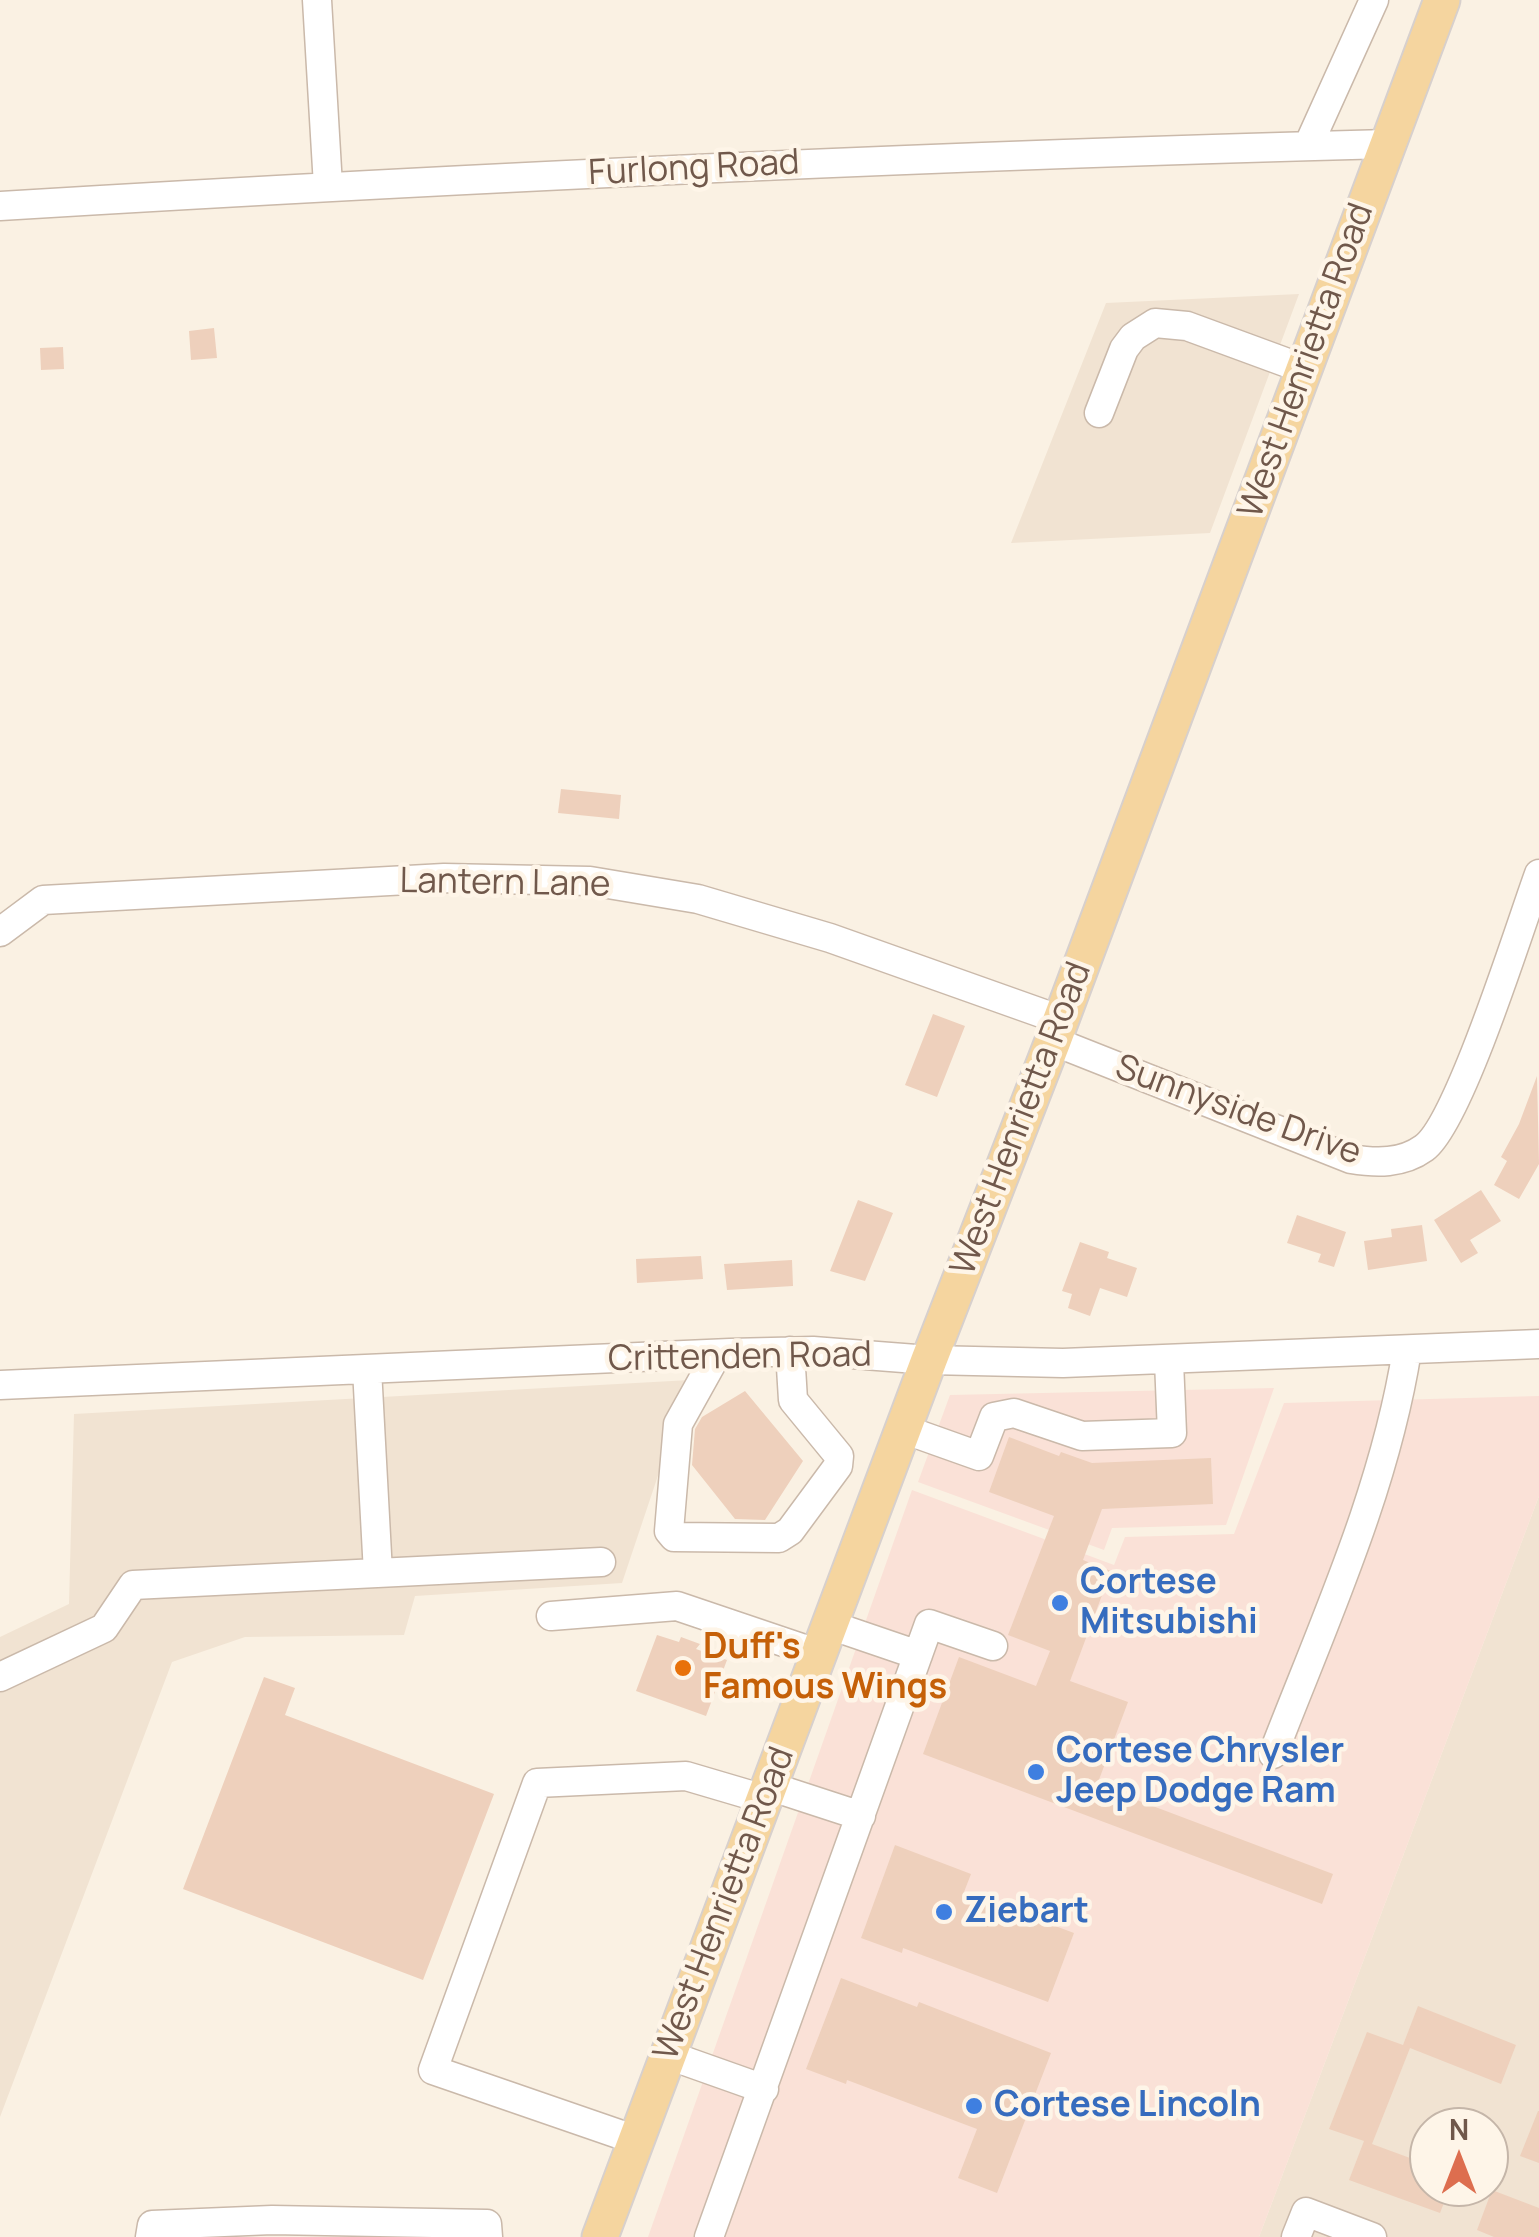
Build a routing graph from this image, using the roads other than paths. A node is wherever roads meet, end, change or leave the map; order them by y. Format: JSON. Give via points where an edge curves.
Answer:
{"nodes":[{"id":1,"x":317,"y":0,"type":"edge"},
{"id":2,"x":1374,"y":0,"type":"edge"},
{"id":3,"x":1442,"y":0,"type":"edge"},
{"id":4,"x":1388,"y":144,"type":"junction"},
{"id":5,"x":1308,"y":146,"type":"junction"},
{"id":6,"x":328,"y":186,"type":"junction"},
{"id":7,"x":0,"y":206,"type":"edge"},
{"id":8,"x":1304,"y":369,"type":"junction"},
{"id":9,"x":1099,"y":413,"type":"dead end"},
{"id":10,"x":1539,"y":874,"type":"edge"},
{"id":11,"x":0,"y":932,"type":"edge"},
{"id":12,"x":1057,"y":1031,"type":"junction"},
{"id":13,"x":1539,"y":1344,"type":"edge"},
{"id":14,"x":1407,"y":1350,"type":"junction"},
{"id":15,"x":790,"y":1351,"type":"junction"},
{"id":16,"x":717,"y":1354,"type":"junction"},
{"id":17,"x":929,"y":1360,"type":"junction"},
{"id":18,"x":1170,"y":1361,"type":"junction"},
{"id":19,"x":366,"y":1369,"type":"junction"},
{"id":20,"x":0,"y":1385,"type":"edge"},
{"id":21,"x":903,"y":1429,"type":"junction"},
{"id":22,"x":601,"y":1562,"type":"dead end"},
{"id":23,"x":378,"y":1573,"type":"junction"},
{"id":24,"x":550,"y":1616,"type":"dead end"},
{"id":25,"x":824,"y":1639,"type":"junction"},
{"id":26,"x":993,"y":1646,"type":"dead end"},
{"id":27,"x":918,"y":1654,"type":"junction"},
{"id":28,"x":0,"y":1677,"type":"edge"},
{"id":29,"x":1274,"y":1754,"type":"dead end"},
{"id":30,"x":767,"y":1793,"type":"junction"},
{"id":31,"x":860,"y":1816,"type":"junction"},
{"id":32,"x":668,"y":2055,"type":"junction"},
{"id":33,"x":764,"y":2089,"type":"junction"},
{"id":34,"x":636,"y":2140,"type":"junction"},
{"id":35,"x":224,"y":2229,"type":"edge"},
{"id":36,"x":444,"y":2231,"type":"edge"},
{"id":37,"x":150,"y":2237,"type":"edge"},
{"id":38,"x":488,"y":2237,"type":"edge"},
{"id":39,"x":600,"y":2237,"type":"edge"},
{"id":40,"x":709,"y":2237,"type":"edge"},
{"id":41,"x":1296,"y":2237,"type":"edge"},
{"id":42,"x":1372,"y":2237,"type":"edge"}],
"edges":[{"from":1,"to":6,"type":"street"},
{"from":2,"to":5,"type":"street"},
{"from":3,"to":4,"type":"main road","name":"West Henrietta Road"},
{"from":4,"to":5,"type":"street","name":"Furlong Road"},
{"from":4,"to":8,"type":"main road","name":"West Henrietta Road"},
{"from":5,"to":6,"type":"street","name":"Furlong Road"},
{"from":6,"to":7,"type":"street","name":"Furlong Road"},
{"from":8,"to":9,"type":"street","via":[[1188,326],[1155,323],[1124,349]]},
{"from":8,"to":12,"type":"main road","name":"West Henrietta Road"},
{"from":10,"to":12,"type":"street","name":"Sunnyside Drive","via":[[1455,1102],[1434,1139],[1410,1156],[1382,1163],[1350,1160]]},
{"from":11,"to":12,"type":"street","name":"Lantern Lane","via":[[43,900],[444,878],[590,881],[717,904],[830,938]]},
{"from":12,"to":17,"type":"main road","name":"West Henrietta Road"},
{"from":13,"to":14,"type":"street","name":"Crittenden Road"},
{"from":14,"to":18,"type":"street","name":"Crittenden Road"},
{"from":14,"to":29,"type":"street","via":[[1380,1472]]},
{"from":15,"to":16,"type":"street","name":"Crittenden Road"},
{"from":15,"to":16,"type":"street","via":[[793,1400],[838,1456],[838,1466],[779,1538],[674,1537],[669,1532],[678,1424]]},
{"from":15,"to":17,"type":"street","name":"Crittenden Road"},
{"from":16,"to":19,"type":"street","name":"Crittenden Road"},
{"from":17,"to":18,"type":"street","name":"Crittenden Road"},
{"from":17,"to":21,"type":"main road","name":"West Henrietta Road"},
{"from":18,"to":21,"type":"street","via":[[1172,1433],[1082,1436],[1014,1413],[994,1417],[979,1456]]},
{"from":19,"to":20,"type":"street","name":"Crittenden Road"},
{"from":19,"to":23,"type":"street"},
{"from":21,"to":25,"type":"main road","name":"West Henrietta Road"},
{"from":22,"to":23,"type":"street"},
{"from":23,"to":28,"type":"street","via":[[133,1585],[104,1628]]},
{"from":24,"to":25,"type":"street","via":[[677,1606]]},
{"from":25,"to":27,"type":"street"},
{"from":25,"to":30,"type":"main road","name":"West Henrietta Road"},
{"from":26,"to":27,"type":"street","via":[[929,1624]]},
{"from":27,"to":31,"type":"street"},
{"from":30,"to":31,"type":"street"},
{"from":30,"to":32,"type":"main road","name":"West Henrietta Road"},
{"from":30,"to":34,"type":"street","via":[[686,1776],[537,1783],[434,2070]]},
{"from":31,"to":33,"type":"street"},
{"from":32,"to":33,"type":"street"},
{"from":32,"to":34,"type":"main road","name":"West Henrietta Road"},
{"from":33,"to":40,"type":"street"},
{"from":34,"to":39,"type":"main road","name":"West Henrietta Road"},
{"from":35,"to":36,"type":"street","via":[[272,2220]]},
{"from":35,"to":37,"type":"street","via":[[152,2224]]},
{"from":36,"to":38,"type":"street","via":[[486,2224]]},
{"from":41,"to":42,"type":"street","via":[[1306,2212]]}]}
